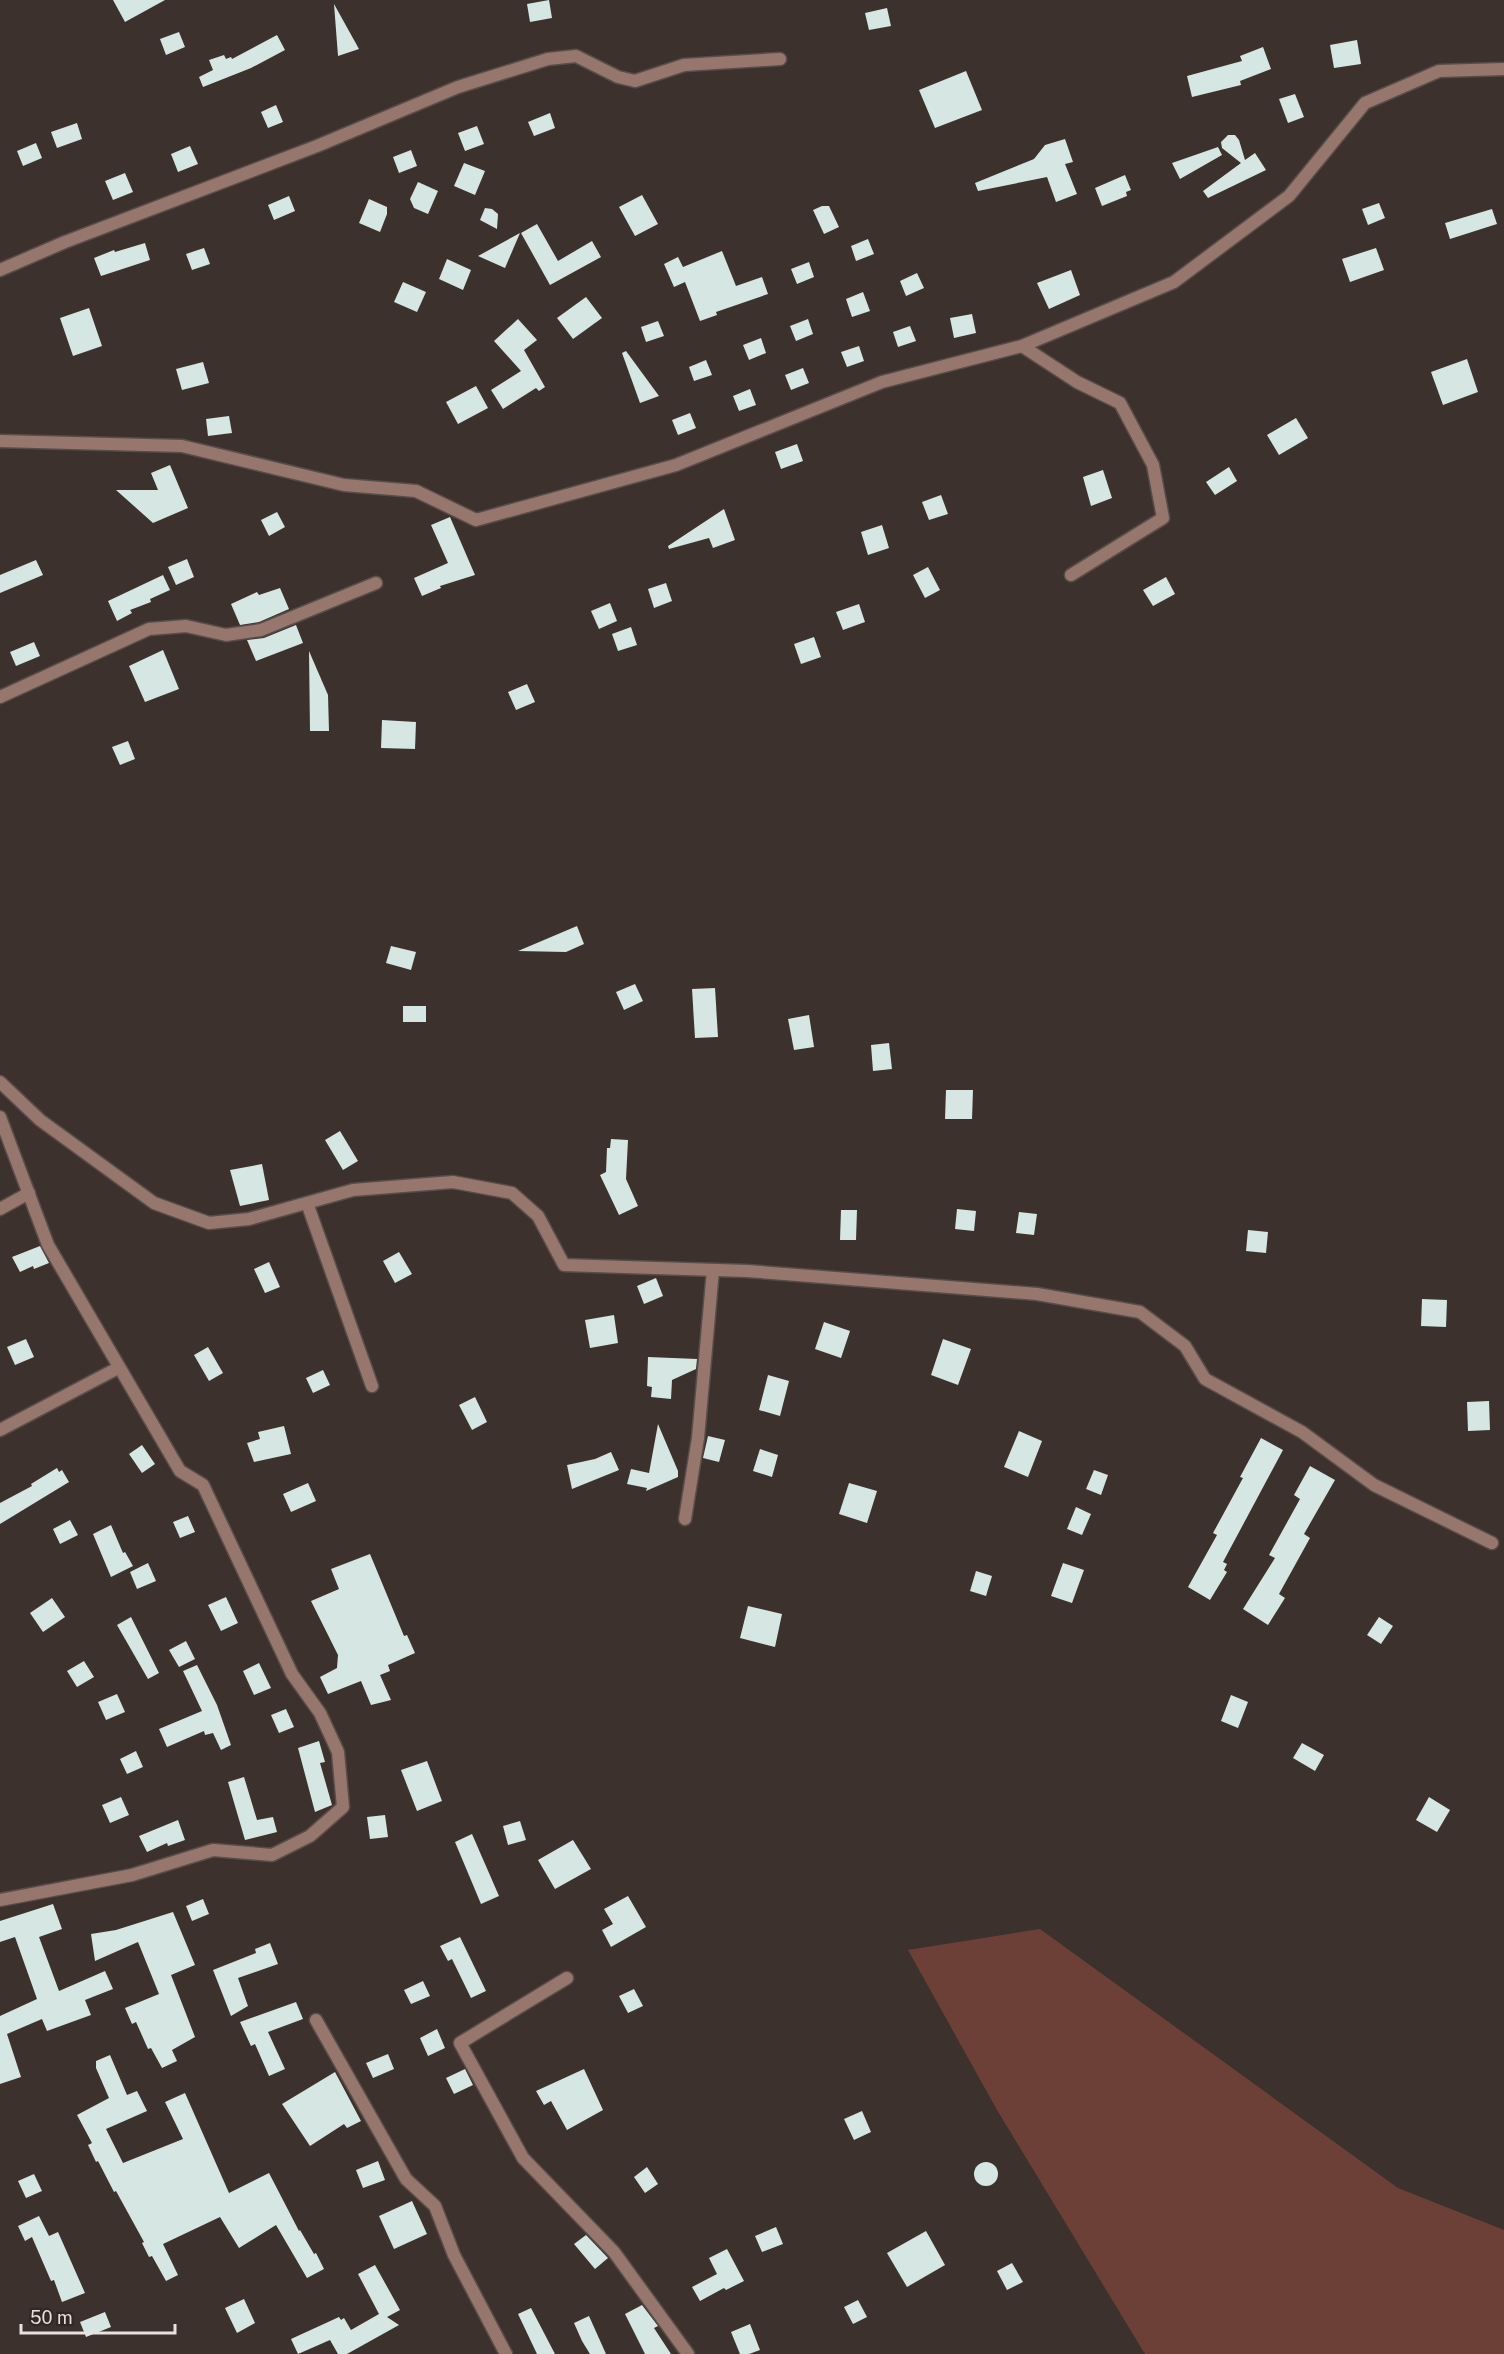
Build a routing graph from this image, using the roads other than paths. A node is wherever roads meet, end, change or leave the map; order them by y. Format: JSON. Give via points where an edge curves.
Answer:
{"nodes":[{"id":1,"x":780,"y":59,"type":"dead end"},
{"id":2,"x":1504,"y":69,"type":"edge"},
{"id":3,"x":0,"y":270,"type":"edge"},
{"id":4,"x":1022,"y":345,"type":"junction"},
{"id":5,"x":0,"y":441,"type":"edge"},
{"id":6,"x":1071,"y":575,"type":"dead end"},
{"id":7,"x":376,"y":583,"type":"dead end"},
{"id":8,"x":0,"y":697,"type":"edge"},
{"id":9,"x":0,"y":1082,"type":"edge"},
{"id":10,"x":0,"y":1117,"type":"edge"},
{"id":11,"x":29,"y":1193,"type":"junction"},
{"id":12,"x":307,"y":1203,"type":"junction"},
{"id":13,"x":0,"y":1209,"type":"edge"},
{"id":14,"x":712,"y":1270,"type":"junction"},
{"id":15,"x":118,"y":1368,"type":"junction"},
{"id":16,"x":372,"y":1386,"type":"dead end"},
{"id":17,"x":0,"y":1430,"type":"edge"},
{"id":18,"x":685,"y":1520,"type":"dead end"},
{"id":19,"x":1492,"y":1543,"type":"dead end"},
{"id":20,"x":0,"y":1900,"type":"edge"},
{"id":21,"x":567,"y":1978,"type":"dead end"},
{"id":22,"x":316,"y":2020,"type":"dead end"},
{"id":23,"x":506,"y":2354,"type":"edge"},
{"id":24,"x":687,"y":2354,"type":"edge"}],
"edges":[{"from":1,"to":3,"type":"street","via":[[684,65],[635,81],[576,56],[548,59],[458,87]]},
{"from":2,"to":4,"type":"street","via":[[1439,70],[1365,103],[1289,196],[1174,282]]},
{"from":4,"to":5,"type":"street","via":[[882,382],[676,465],[476,520],[416,491],[344,485],[182,446]]},
{"from":4,"to":6,"type":"street","via":[[1077,382],[1120,403],[1153,465],[1163,518]]},
{"from":7,"to":8,"type":"street","via":[[261,630],[226,635],[186,626],[149,629]]},
{"from":9,"to":12,"type":"street","via":[[40,1119],[154,1203],[209,1223],[249,1219]]},
{"from":10,"to":11,"type":"street"},
{"from":11,"to":13,"type":"street"},
{"from":11,"to":15,"type":"street","via":[[48,1245]]},
{"from":12,"to":14,"type":"street","via":[[353,1190],[453,1182],[512,1193],[538,1216],[564,1265]]},
{"from":12,"to":16,"type":"street"},
{"from":14,"to":18,"type":"street","via":[[698,1438]]},
{"from":14,"to":19,"type":"street","via":[[1037,1294],[1140,1312],[1185,1346],[1205,1379],[1302,1432],[1374,1485]]},
{"from":15,"to":17,"type":"street"},
{"from":15,"to":20,"type":"street","via":[[180,1472],[203,1485],[292,1674],[320,1713],[338,1752],[343,1807],[310,1836],[272,1855],[213,1850],[132,1875]]},
{"from":21,"to":24,"type":"street","via":[[460,2043],[524,2158],[614,2252]]},
{"from":22,"to":23,"type":"street","via":[[406,2179],[435,2206],[454,2255]]}]}
